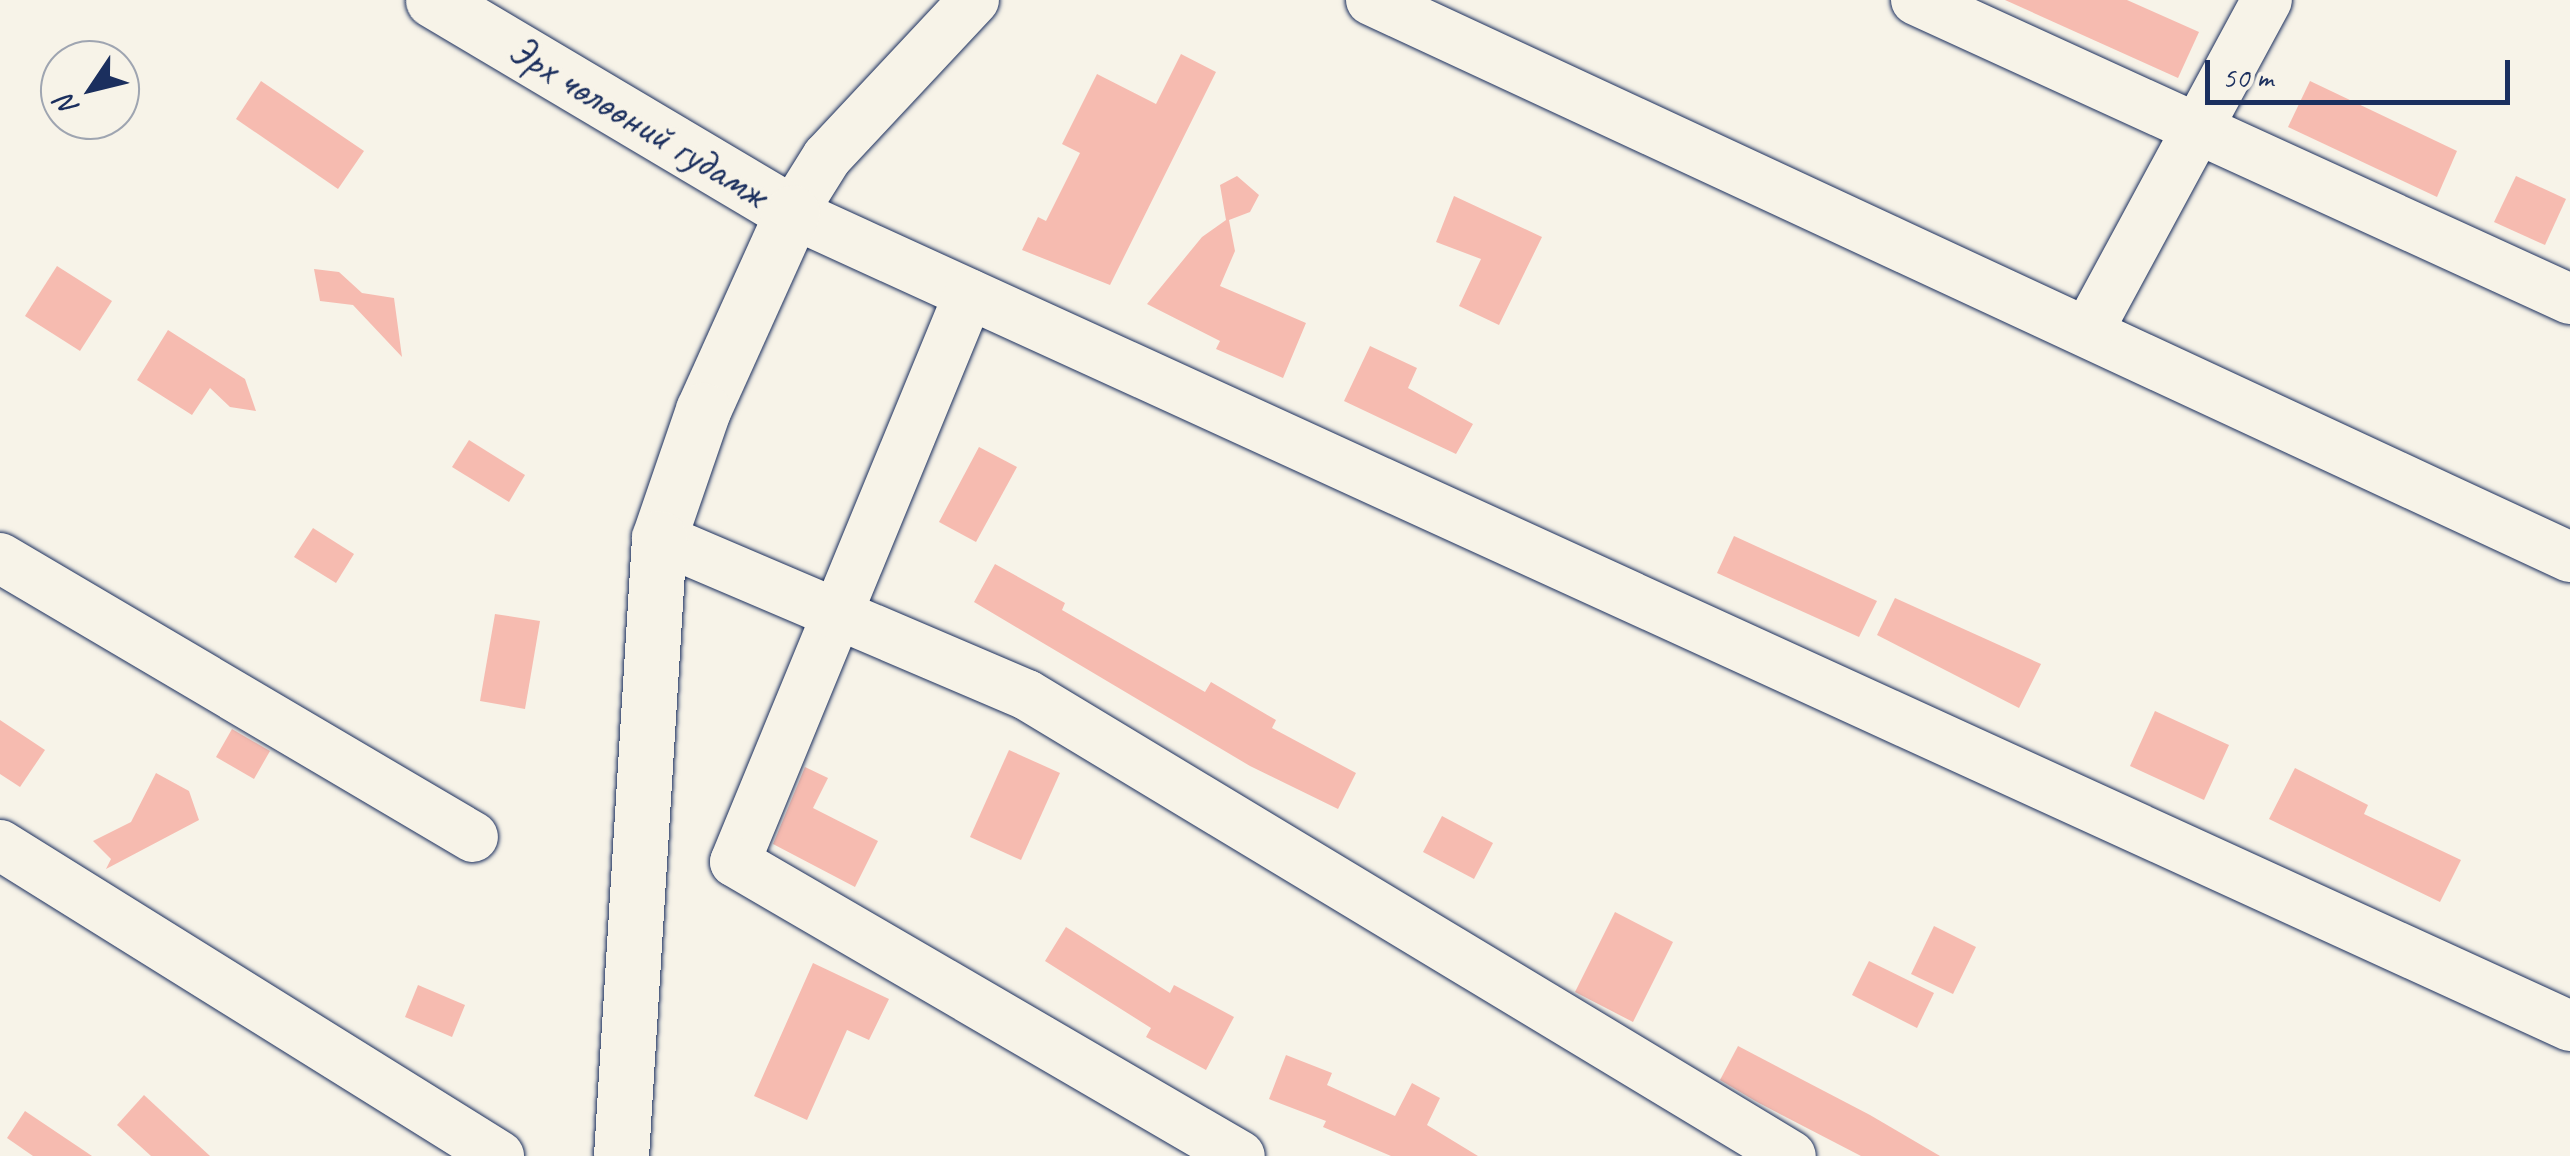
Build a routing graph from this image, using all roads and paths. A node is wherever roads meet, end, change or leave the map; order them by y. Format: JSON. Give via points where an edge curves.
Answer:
{"nodes":[{"id":1,"x":433,"y":0,"type":"edge"},
{"id":2,"x":974,"y":0,"type":"edge"},
{"id":3,"x":1371,"y":0,"type":"edge"},
{"id":4,"x":1916,"y":0,"type":"edge"},
{"id":5,"x":2267,"y":0,"type":"edge"},
{"id":6,"x":2196,"y":129,"type":"junction"},
{"id":7,"x":792,"y":213,"type":"junction"},
{"id":8,"x":969,"y":294,"type":"junction"},
{"id":9,"x":2570,"y":299,"type":"edge"},
{"id":10,"x":2088,"y":330,"type":"junction"},
{"id":11,"x":659,"y":538,"type":"junction"},
{"id":12,"x":2570,"y":557,"type":"edge"},
{"id":13,"x":0,"y":558,"type":"edge"},
{"id":14,"x":838,"y":617,"type":"junction"},
{"id":15,"x":473,"y":837,"type":"dead end"},
{"id":16,"x":0,"y":845,"type":"edge"},
{"id":17,"x":2570,"y":1026,"type":"edge"},
{"id":18,"x":499,"y":1156,"type":"edge"},
{"id":19,"x":620,"y":1156,"type":"edge"},
{"id":20,"x":1240,"y":1156,"type":"edge"},
{"id":21,"x":1791,"y":1156,"type":"edge"}],
"edges":[{"from":1,"to":7,"type":"main road","name":"Эрх чөлөөний гудамж"},
{"from":2,"to":7,"type":"street","via":[[827,157]]},
{"from":3,"to":10,"type":"street"},
{"from":4,"to":6,"type":"street"},
{"from":5,"to":6,"type":"street"},
{"from":6,"to":9,"type":"street"},
{"from":6,"to":10,"type":"street"},
{"from":7,"to":8,"type":"street"},
{"from":7,"to":11,"type":"main road","via":[[703,410]]},
{"from":8,"to":14,"type":"street"},
{"from":8,"to":17,"type":"street"},
{"from":10,"to":12,"type":"street"},
{"from":11,"to":14,"type":"street"},
{"from":11,"to":19,"type":"main road"},
{"from":13,"to":15,"type":"street"},
{"from":14,"to":20,"type":"street","via":[[735,862]]},
{"from":14,"to":21,"type":"street","via":[[1027,695]]},
{"from":16,"to":18,"type":"street"}]}
